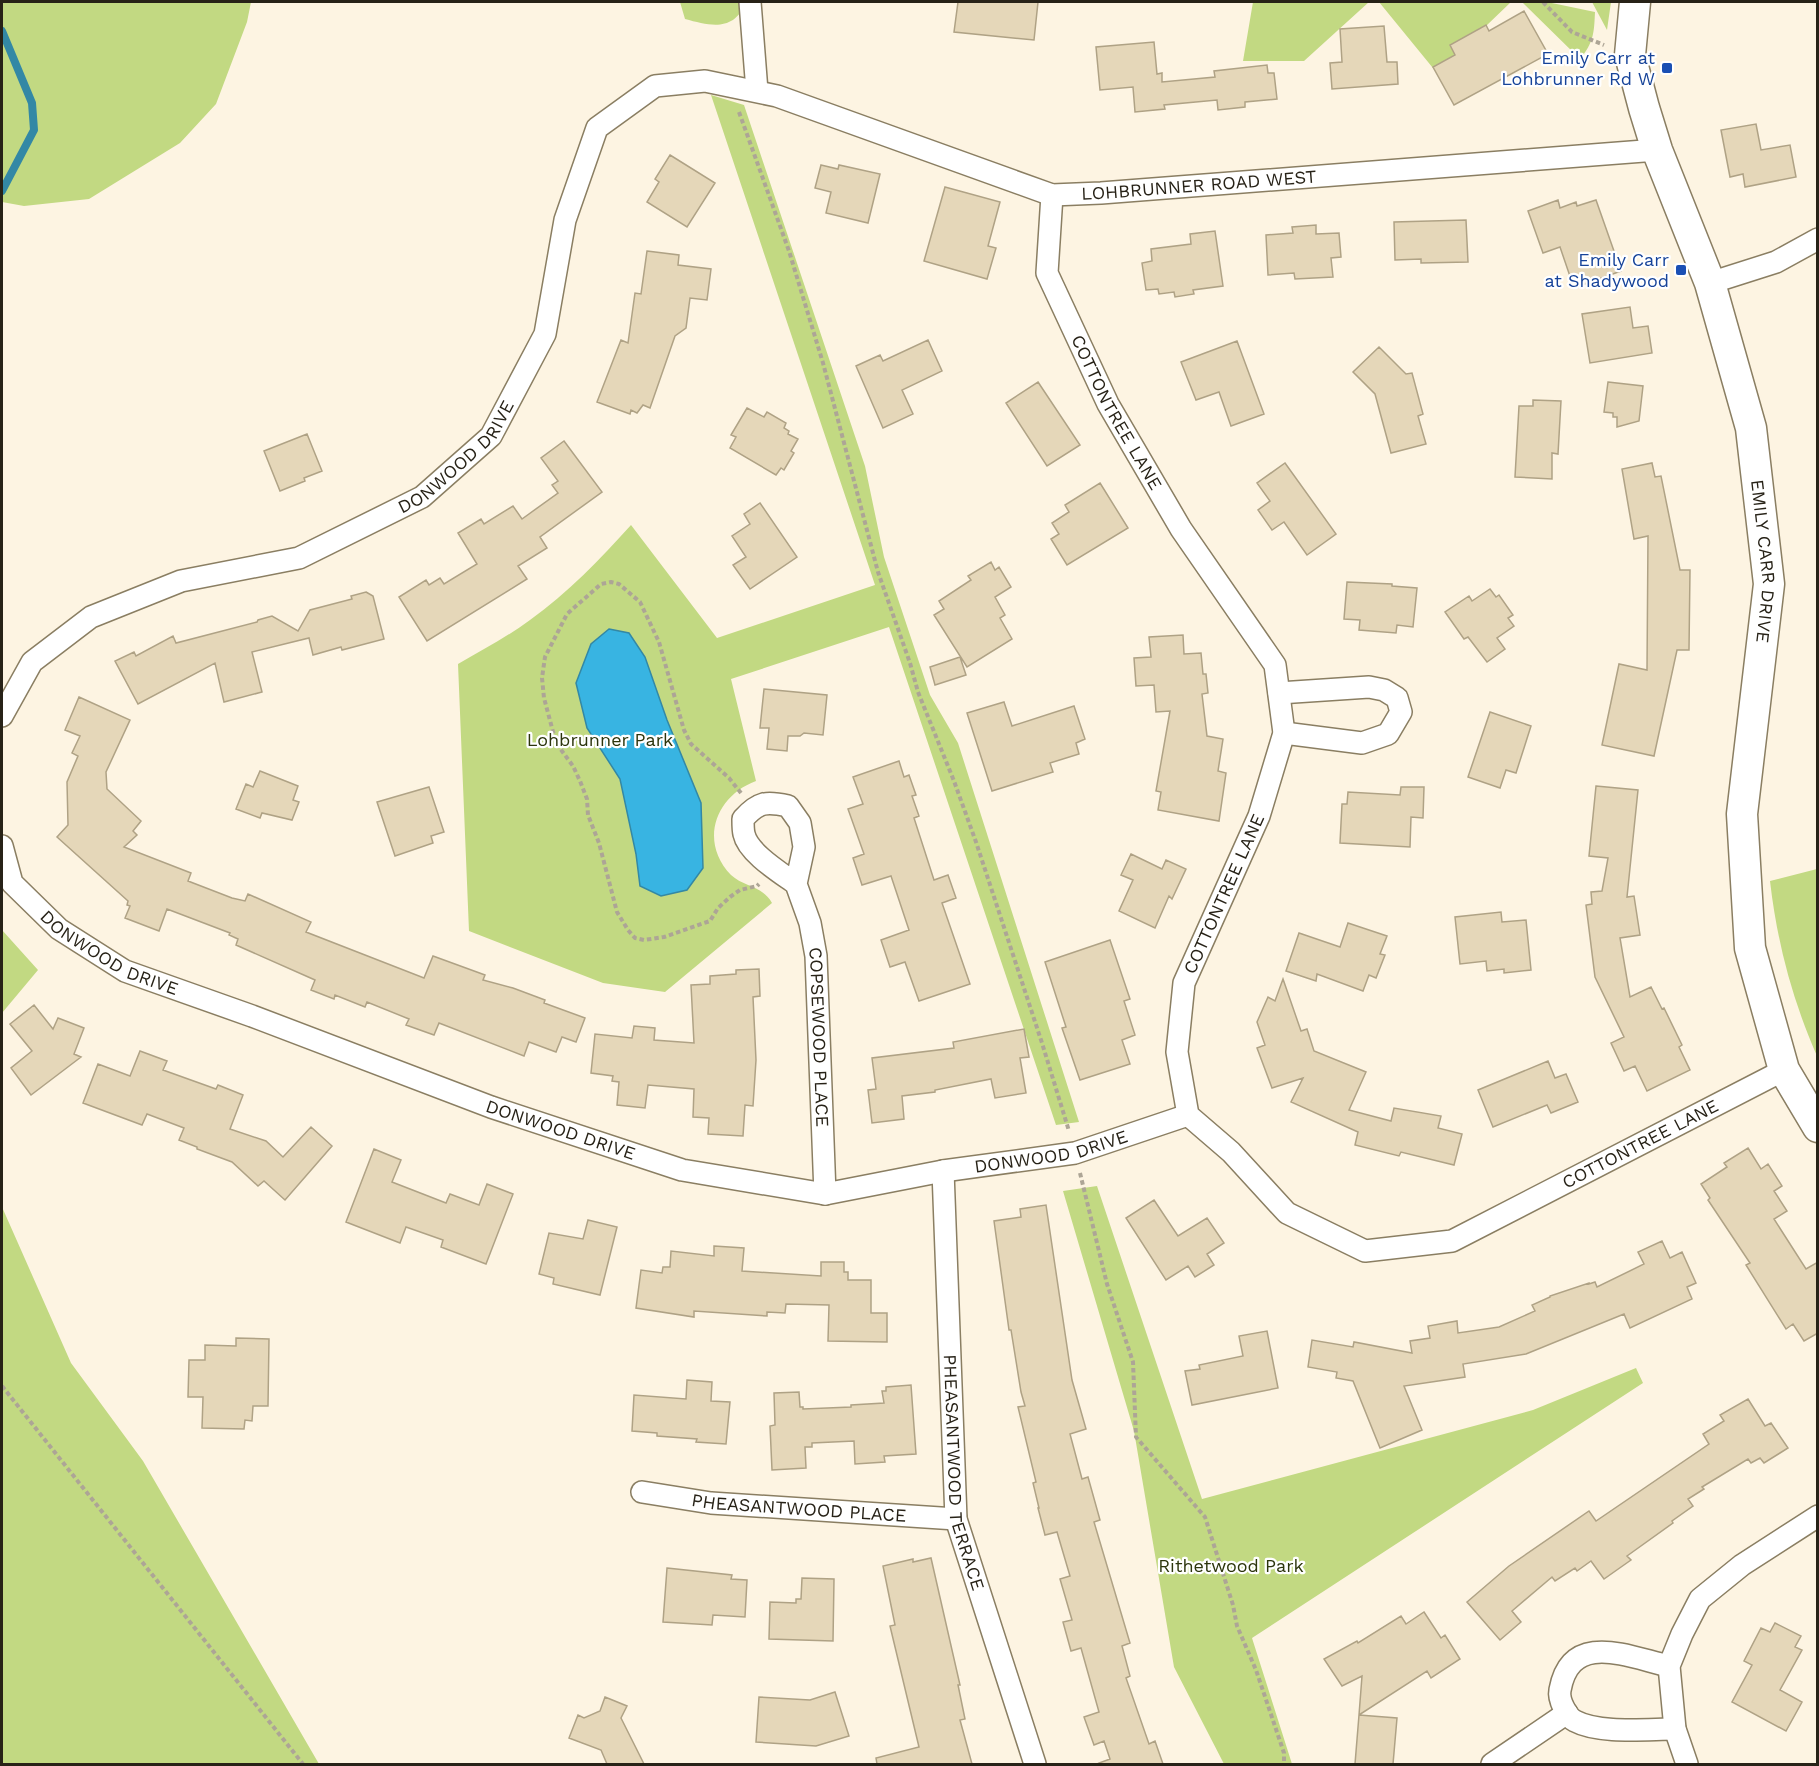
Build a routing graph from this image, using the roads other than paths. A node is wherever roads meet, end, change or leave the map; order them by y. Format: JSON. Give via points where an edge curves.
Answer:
{"nodes":[{"id":1,"x":750,"y":2,"type":"edge"},
{"id":2,"x":1635,"y":2,"type":"edge"},
{"id":3,"x":757,"y":91,"type":"junction"},
{"id":4,"x":1657,"y":150,"type":"junction"},
{"id":5,"x":1052,"y":195,"type":"junction"},
{"id":6,"x":1818,"y":239,"type":"edge"},
{"id":7,"x":1710,"y":284,"type":"junction"},
{"id":8,"x":1279,"y":693,"type":"junction"},
{"id":9,"x":2,"y":716,"type":"edge"},
{"id":10,"x":1284,"y":733,"type":"junction"},
{"id":11,"x":2,"y":846,"type":"edge"},
{"id":12,"x":796,"y":884,"type":"junction"},
{"id":13,"x":1784,"y":1070,"type":"junction"},
{"id":14,"x":1188,"y":1115,"type":"junction"},
{"id":15,"x":1818,"y":1127,"type":"edge"},
{"id":16,"x":943,"y":1171,"type":"junction"},
{"id":17,"x":825,"y":1194,"type":"junction"},
{"id":18,"x":642,"y":1492,"type":"dead end"},
{"id":19,"x":1818,"y":1516,"type":"edge"},
{"id":20,"x":956,"y":1519,"type":"junction"},
{"id":21,"x":1669,"y":1666,"type":"junction"},
{"id":22,"x":1567,"y":1713,"type":"junction"},
{"id":23,"x":1675,"y":1728,"type":"junction"},
{"id":24,"x":1035,"y":1764,"type":"edge"},
{"id":25,"x":1492,"y":1764,"type":"edge"},
{"id":26,"x":1687,"y":1764,"type":"edge"}],
"edges":[{"from":1,"to":3,"type":"street"},
{"from":2,"to":4,"type":"street","name":"EMILY CARR DRIVE","via":[[1630,55]]},
{"from":3,"to":5,"type":"street","name":"LOHBRUNNER ROAD WEST"},
{"from":3,"to":9,"type":"street","name":"DONWOOD DRIVE","via":[[705,81],[655,86],[597,128],[565,220],[545,334],[491,436],[422,497],[299,558],[181,581],[91,617],[32,662]]},
{"from":4,"to":5,"type":"street","name":"LOHBRUNNER ROAD WEST"},
{"from":4,"to":7,"type":"street","name":"EMILY CARR DRIVE"},
{"from":5,"to":8,"type":"street","name":"COTTONTREE LANE","via":[[1047,273],[1108,404],[1181,530],[1275,665]]},
{"from":6,"to":7,"type":"street","via":[[1776,262]]},
{"from":7,"to":13,"type":"street","name":"EMILY CARR DRIVE","via":[[1751,428],[1769,584],[1742,814],[1750,948]]},
{"from":8,"to":10,"type":"street","name":"COTTONTREE LANE"},
{"from":8,"to":10,"type":"street","via":[[1369,687],[1397,698],[1401,712],[1388,734],[1362,743]]},
{"from":10,"to":14,"type":"street","name":"COTTONTREE LANE","via":[[1259,816],[1185,983],[1177,1052]]},
{"from":11,"to":17,"type":"street","name":"DONWOOD DRIVE","via":[[12,883],[59,929],[124,971],[491,1107],[682,1170]]},
{"from":12,"to":12,"type":"street","via":[[804,847],[800,823],[788,806],[769,802],[752,808],[743,819],[744,836],[753,849]]},
{"from":12,"to":17,"type":"street","name":"COPSEWOOD PLACE","via":[[810,922],[816,956]]},
{"from":13,"to":14,"type":"street","name":"COTTONTREE LANE","via":[[1452,1241],[1365,1251],[1287,1213],[1231,1152]]},
{"from":13,"to":15,"type":"street","name":"EMILY CARR DRIVE"},
{"from":14,"to":16,"type":"street","name":"DONWOOD DRIVE","via":[[1075,1153]]},
{"from":16,"to":17,"type":"street","name":"DONWOOD DRIVE"},
{"from":16,"to":20,"type":"street","name":"PHEASANTWOOD TERRACE"},
{"from":18,"to":20,"type":"street","name":"PHEASANTWOOD PLACE","via":[[711,1503]]},
{"from":19,"to":21,"type":"street","via":[[1742,1565],[1700,1599]]},
{"from":20,"to":24,"type":"street","name":"PHEASANTWOOD TERRACE"},
{"from":21,"to":22,"type":"street","via":[[1602,1651],[1584,1654],[1571,1664],[1562,1679],[1559,1695]]},
{"from":21,"to":23,"type":"street"},
{"from":22,"to":23,"type":"street","via":[[1574,1721],[1597,1729]]},
{"from":22,"to":25,"type":"street"},
{"from":23,"to":26,"type":"street"}]}
